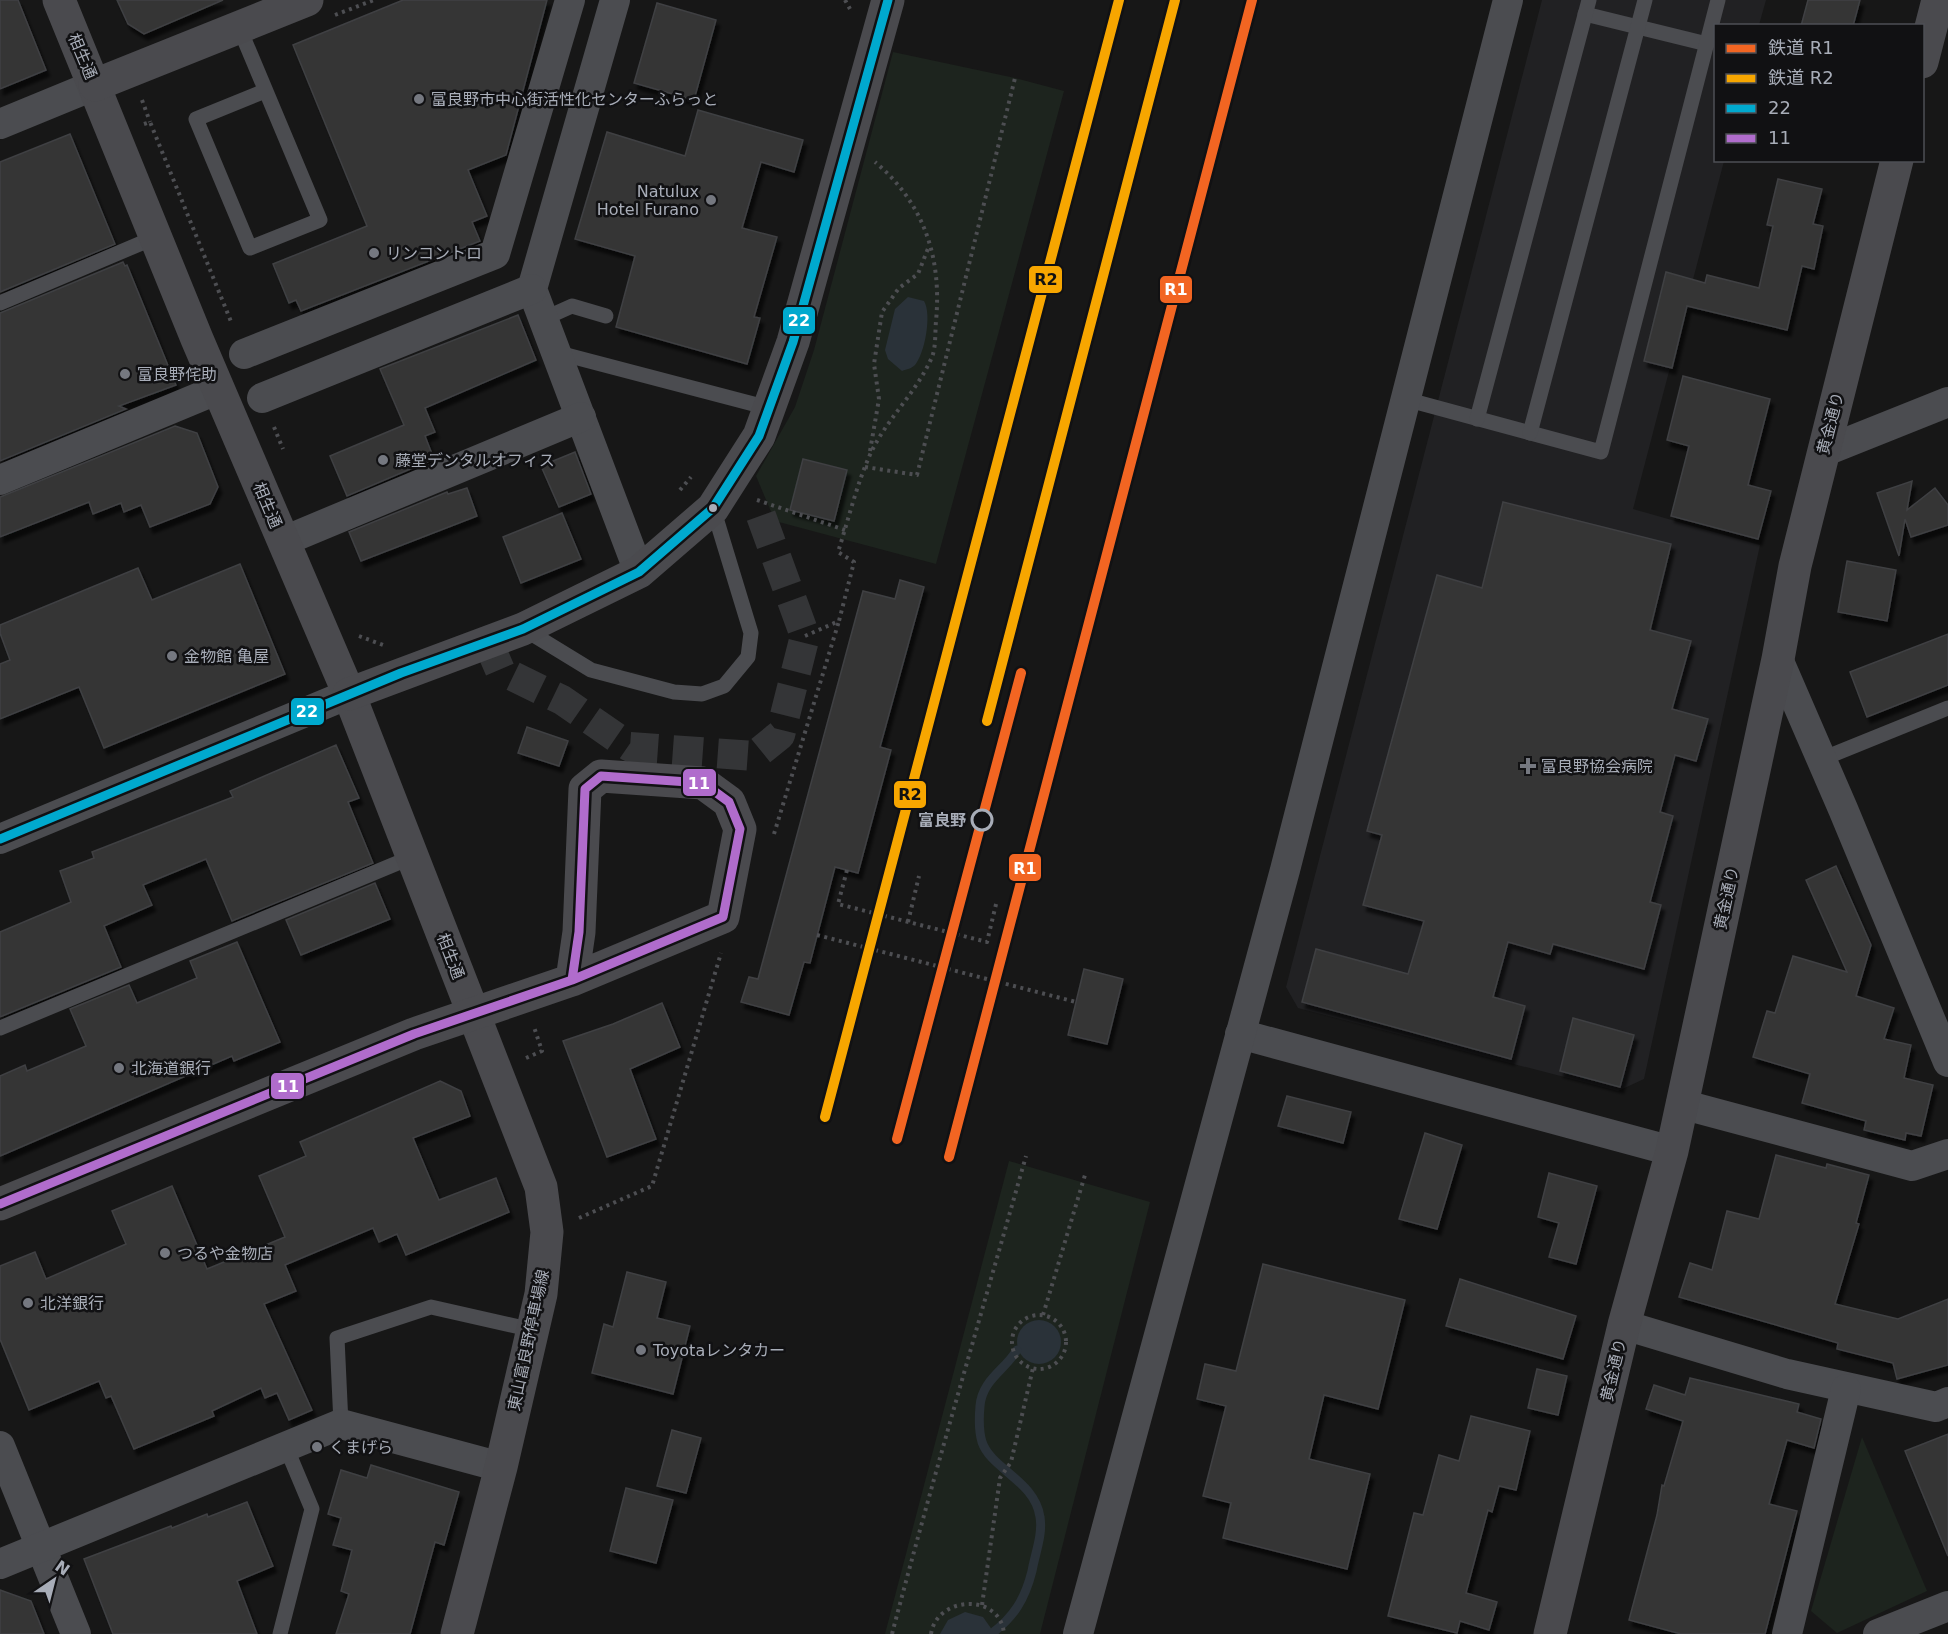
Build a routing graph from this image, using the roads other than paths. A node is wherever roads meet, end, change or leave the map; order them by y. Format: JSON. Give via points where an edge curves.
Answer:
{"nodes":[{"id":1,"x":59,"y":0,"type":"edge"},
{"id":2,"x":308,"y":0,"type":"edge"},
{"id":3,"x":570,"y":0,"type":"edge"},
{"id":4,"x":615,"y":0,"type":"edge"},
{"id":5,"x":888,"y":0,"type":"edge"},
{"id":6,"x":1508,"y":0,"type":"edge"},
{"id":7,"x":1645,"y":0,"type":"edge"},
{"id":8,"x":1718,"y":0,"type":"edge"},
{"id":9,"x":1938,"y":0,"type":"edge"},
{"id":10,"x":1587,"y":7,"type":"edge"},
{"id":11,"x":239,"y":27,"type":"junction"},
{"id":12,"x":1638,"y":27,"type":"junction"},
{"id":13,"x":1707,"y":44,"type":"junction"},
{"id":14,"x":1924,"y":58,"type":"edge"},
{"id":15,"x":95,"y":85,"type":"junction"},
{"id":16,"x":265,"y":91,"type":"junction"},
{"id":17,"x":0,"y":124,"type":"edge"},
{"id":18,"x":1896,"y":162,"type":"edge"},
{"id":19,"x":156,"y":237,"type":"junction"},
{"id":20,"x":532,"y":289,"type":"junction"},
{"id":21,"x":0,"y":303,"type":"edge"},
{"id":22,"x":606,"y":316,"type":"dead end"},
{"id":23,"x":543,"y":319,"type":"junction"},
{"id":24,"x":555,"y":352,"type":"junction"},
{"id":25,"x":244,"y":354,"type":"dead end"},
{"id":26,"x":219,"y":389,"type":"junction"},
{"id":27,"x":262,"y":398,"type":"dead end"},
{"id":28,"x":1406,"y":399,"type":"junction"},
{"id":29,"x":1948,"y":402,"type":"edge"},
{"id":30,"x":769,"y":408,"type":"junction"},
{"id":31,"x":580,"y":417,"type":"junction"},
{"id":32,"x":1477,"y":419,"type":"junction"},
{"id":33,"x":1530,"y":433,"type":"junction"},
{"id":34,"x":1823,"y":452,"type":"junction"},
{"id":35,"x":0,"y":480,"type":"edge"},
{"id":36,"x":713,"y":508,"type":"junction"},
{"id":37,"x":284,"y":541,"type":"junction"},
{"id":38,"x":639,"y":572,"type":"junction"},
{"id":39,"x":523,"y":628,"type":"junction"},
{"id":40,"x":1778,"y":659,"type":"junction"},
{"id":41,"x":349,"y":694,"type":"junction"},
{"id":42,"x":1948,"y":708,"type":"edge"},
{"id":43,"x":1822,"y":759,"type":"junction"},
{"id":44,"x":0,"y":840,"type":"edge"},
{"id":45,"x":412,"y":857,"type":"junction"},
{"id":46,"x":572,"y":980,"type":"junction"},
{"id":47,"x":473,"y":1013,"type":"junction"},
{"id":48,"x":0,"y":1028,"type":"edge"},
{"id":49,"x":1240,"y":1034,"type":"junction"},
{"id":50,"x":1945,"y":1044,"type":"edge"},
{"id":51,"x":1681,"y":1104,"type":"junction"},
{"id":52,"x":1671,"y":1151,"type":"junction"},
{"id":53,"x":1948,"y":1154,"type":"edge"},
{"id":54,"x":0,"y":1204,"type":"edge"},
{"id":55,"x":1624,"y":1325,"type":"junction"},
{"id":56,"x":533,"y":1330,"type":"junction"},
{"id":57,"x":1846,"y":1389,"type":"junction"},
{"id":58,"x":1948,"y":1402,"type":"edge"},
{"id":59,"x":341,"y":1424,"type":"junction"},
{"id":60,"x":0,"y":1446,"type":"edge"},
{"id":61,"x":286,"y":1447,"type":"junction"},
{"id":62,"x":501,"y":1467,"type":"junction"},
{"id":63,"x":41,"y":1547,"type":"junction"},
{"id":64,"x":0,"y":1564,"type":"edge"},
{"id":65,"x":1948,"y":1606,"type":"edge"},
{"id":66,"x":76,"y":1634,"type":"edge"},
{"id":67,"x":280,"y":1634,"type":"edge"},
{"id":68,"x":457,"y":1634,"type":"edge"},
{"id":69,"x":1078,"y":1634,"type":"edge"},
{"id":70,"x":1550,"y":1634,"type":"edge"},
{"id":71,"x":1787,"y":1634,"type":"edge"},
{"id":72,"x":1878,"y":1634,"type":"edge"}],
"edges":[{"from":1,"to":15,"type":"street","name":"相生通"},
{"from":2,"to":11,"type":"street"},
{"from":3,"to":25,"type":"street","via":[[495,254]]},
{"from":4,"to":20,"type":"street"},
{"from":5,"to":30,"type":"street","via":[[793,342]]},
{"from":6,"to":28,"type":"street"},
{"from":7,"to":12,"type":"lane"},
{"from":8,"to":13,"type":"lane"},
{"from":9,"to":14,"type":"street"},
{"from":10,"to":12,"type":"lane"},
{"from":10,"to":32,"type":"lane"},
{"from":11,"to":15,"type":"street"},
{"from":11,"to":16,"type":"lane"},
{"from":12,"to":13,"type":"lane"},
{"from":12,"to":33,"type":"lane"},
{"from":13,"to":33,"type":"lane","via":[[1601,452]]},
{"from":15,"to":17,"type":"street"},
{"from":15,"to":19,"type":"street","name":"相生通"},
{"from":16,"to":16,"type":"lane","via":[[320,220],[250,248],[196,119]]},
{"from":18,"to":34,"type":"street","name":"黄金通り"},
{"from":19,"to":21,"type":"lane"},
{"from":19,"to":26,"type":"street","name":"相生通"},
{"from":20,"to":23,"type":"street"},
{"from":20,"to":27,"type":"street"},
{"from":22,"to":23,"type":"lane","via":[[572,306]]},
{"from":23,"to":24,"type":"street"},
{"from":24,"to":30,"type":"lane"},
{"from":24,"to":31,"type":"street"},
{"from":26,"to":35,"type":"street"},
{"from":26,"to":37,"type":"street","name":"相生通"},
{"from":28,"to":32,"type":"lane"},
{"from":28,"to":49,"type":"street"},
{"from":29,"to":34,"type":"street"},
{"from":30,"to":36,"type":"street","via":[[759,436]]},
{"from":31,"to":37,"type":"street"},
{"from":31,"to":38,"type":"street"},
{"from":32,"to":33,"type":"lane"},
{"from":34,"to":40,"type":"street","name":"黄金通り","via":[[1795,566]]},
{"from":36,"to":38,"type":"street"},
{"from":36,"to":39,"type":"lane","via":[[751,633],[748,657],[724,686],[702,694],[674,692],[591,670]]},
{"from":37,"to":41,"type":"street","name":"相生通"},
{"from":38,"to":39,"type":"street"},
{"from":39,"to":41,"type":"street"},
{"from":40,"to":43,"type":"street"},
{"from":40,"to":51,"type":"street","name":"黄金通り"},
{"from":41,"to":44,"type":"street"},
{"from":41,"to":45,"type":"street","name":"相生通"},
{"from":42,"to":43,"type":"lane"},
{"from":43,"to":50,"type":"street"},
{"from":45,"to":47,"type":"street","name":"相生通"},
{"from":45,"to":48,"type":"lane"},
{"from":46,"to":46,"type":"street","via":[[579,932],[585,789],[601,776],[703,783],[729,802],[740,829],[723,917]]},
{"from":46,"to":47,"type":"street"},
{"from":47,"to":54,"type":"street"},
{"from":47,"to":56,"type":"street","name":"東山富良野停車場線","via":[[541,1187],[548,1232],[542,1294]]},
{"from":49,"to":52,"type":"street"},
{"from":49,"to":69,"type":"street"},
{"from":51,"to":52,"type":"street","name":"黄金通り"},
{"from":51,"to":53,"type":"street","via":[[1912,1166]]},
{"from":52,"to":55,"type":"street","name":"黄金通り"},
{"from":55,"to":57,"type":"street"},
{"from":55,"to":70,"type":"street","name":"黄金通り"},
{"from":56,"to":59,"type":"lane","via":[[431,1307],[337,1338]]},
{"from":56,"to":62,"type":"street","name":"東山富良野停車場線"},
{"from":57,"to":58,"type":"street","via":[[1936,1407]]},
{"from":57,"to":71,"type":"street"},
{"from":59,"to":61,"type":"street"},
{"from":59,"to":62,"type":"street"},
{"from":60,"to":63,"type":"street"},
{"from":61,"to":63,"type":"street"},
{"from":61,"to":67,"type":"lane","via":[[312,1509]]},
{"from":62,"to":68,"type":"street","name":"東山富良野停車場線"},
{"from":63,"to":64,"type":"street"},
{"from":63,"to":66,"type":"street"},
{"from":65,"to":72,"type":"street"}]}
